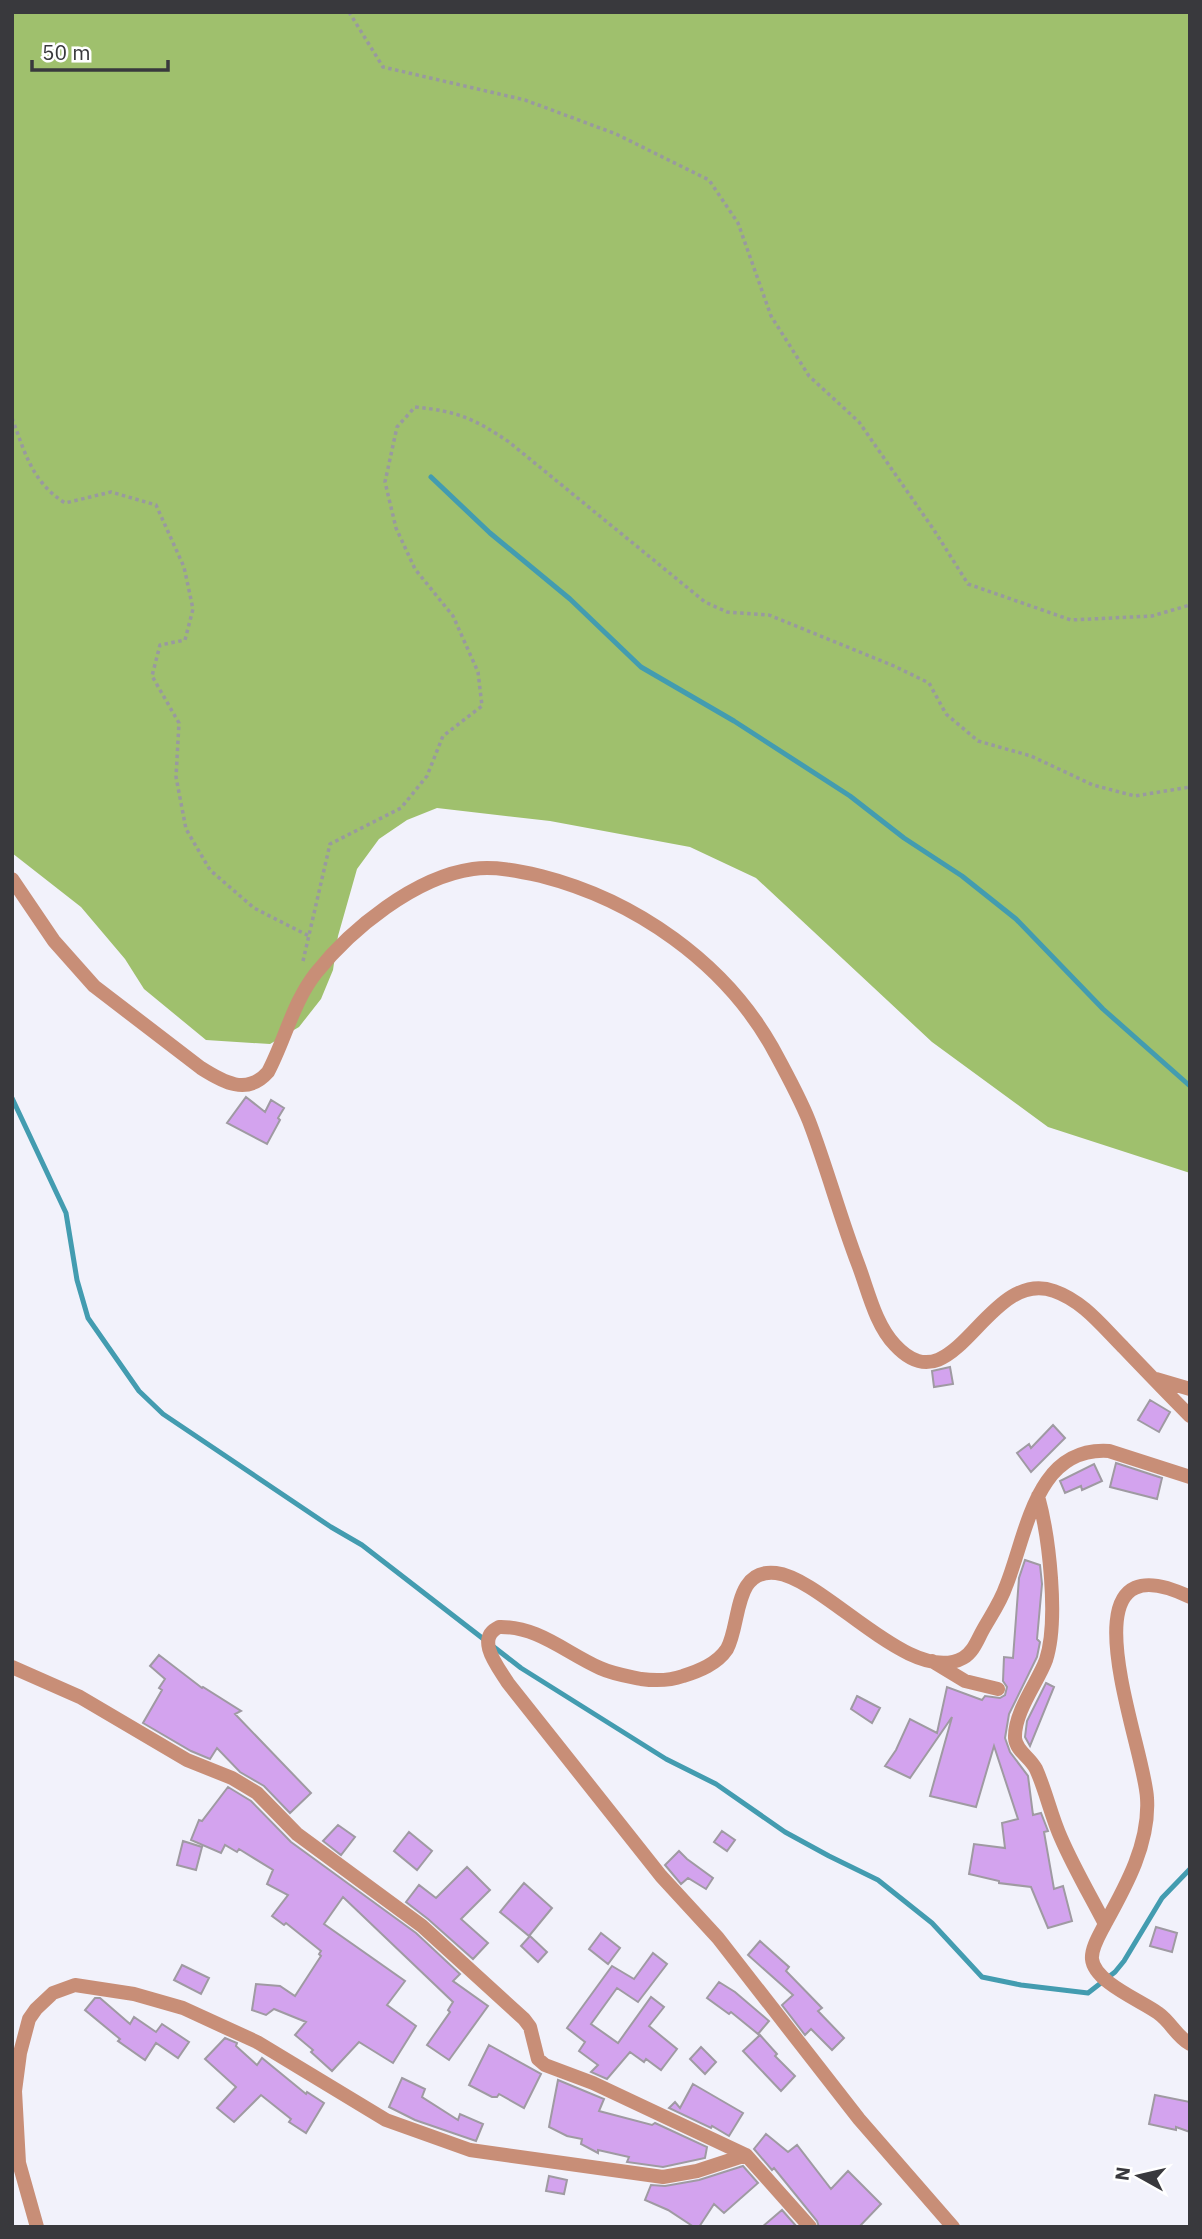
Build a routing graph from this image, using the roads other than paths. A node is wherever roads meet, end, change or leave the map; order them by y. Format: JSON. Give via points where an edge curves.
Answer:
{"nodes":[{"id":1,"x":12,"y":879,"type":"edge"},
{"id":2,"x":1155,"y":1379,"type":"junction"},
{"id":3,"x":1190,"y":1389,"type":"edge"},
{"id":4,"x":1190,"y":1416,"type":"edge"},
{"id":5,"x":1190,"y":1477,"type":"edge"},
{"id":6,"x":1038,"y":1495,"type":"junction"},
{"id":7,"x":1190,"y":1597,"type":"edge"},
{"id":8,"x":931,"y":1660,"type":"junction"},
{"id":9,"x":12,"y":1667,"type":"edge"},
{"id":10,"x":998,"y":1689,"type":"dead end"},
{"id":11,"x":1105,"y":1924,"type":"junction"},
{"id":12,"x":1190,"y":2044,"type":"edge"},
{"id":13,"x":746,"y":2155,"type":"junction"},
{"id":14,"x":37,"y":2227,"type":"edge"},
{"id":15,"x":810,"y":2227,"type":"edge"},
{"id":16,"x":953,"y":2227,"type":"edge"}],
"edges":[{"from":1,"to":2,"type":"street","via":[[54,941],[94,986],[201,1068],[241,1086],[262,1080],[268,1072],[315,974],[368,922],[423,885],[466,870],[500,869],[595,894],[653,925],[699,960],[754,1017],[808,1118],[868,1291],[895,1345],[924,1362],[937,1360],[952,1353],[1008,1297],[1042,1288],[1069,1298],[1094,1316]]},
{"from":2,"to":3,"type":"street"},
{"from":2,"to":4,"type":"street"},
{"from":5,"to":6,"type":"street","via":[[1096,1450],[1067,1461],[1053,1472]]},
{"from":6,"to":8,"type":"street","via":[[1006,1587],[971,1651],[956,1661]]},
{"from":6,"to":11,"type":"street","via":[[1049,1558],[1049,1646],[1027,1695],[1015,1740],[1036,1769],[1060,1836]]},
{"from":7,"to":11,"type":"street","via":[[1171,1588],[1139,1586],[1120,1602],[1116,1614],[1121,1676],[1145,1784],[1147,1816],[1139,1850]]},
{"from":8,"to":10,"type":"street","via":[[965,1681]]},
{"from":8,"to":16,"type":"street","via":[[892,1644],[810,1587],[772,1572],[754,1577],[746,1586],[722,1655],[676,1679],[618,1674],[518,1628],[499,1627],[488,1642],[508,1683],[661,1876],[718,1938],[859,2119]]},
{"from":9,"to":13,"type":"street","via":[[80,1697],[187,1760],[257,1793],[297,1834],[422,1926],[524,2019],[538,2059],[545,2065]]},
{"from":11,"to":12,"type":"street","via":[[1092,1952],[1095,1969],[1157,2012]]},
{"from":13,"to":14,"type":"street","via":[[663,2177],[470,2150],[377,2115],[267,2047],[183,2008],[75,1985],[53,1993],[36,2009],[19,2053],[15,2091],[19,2163]]},
{"from":13,"to":15,"type":"street"}]}
